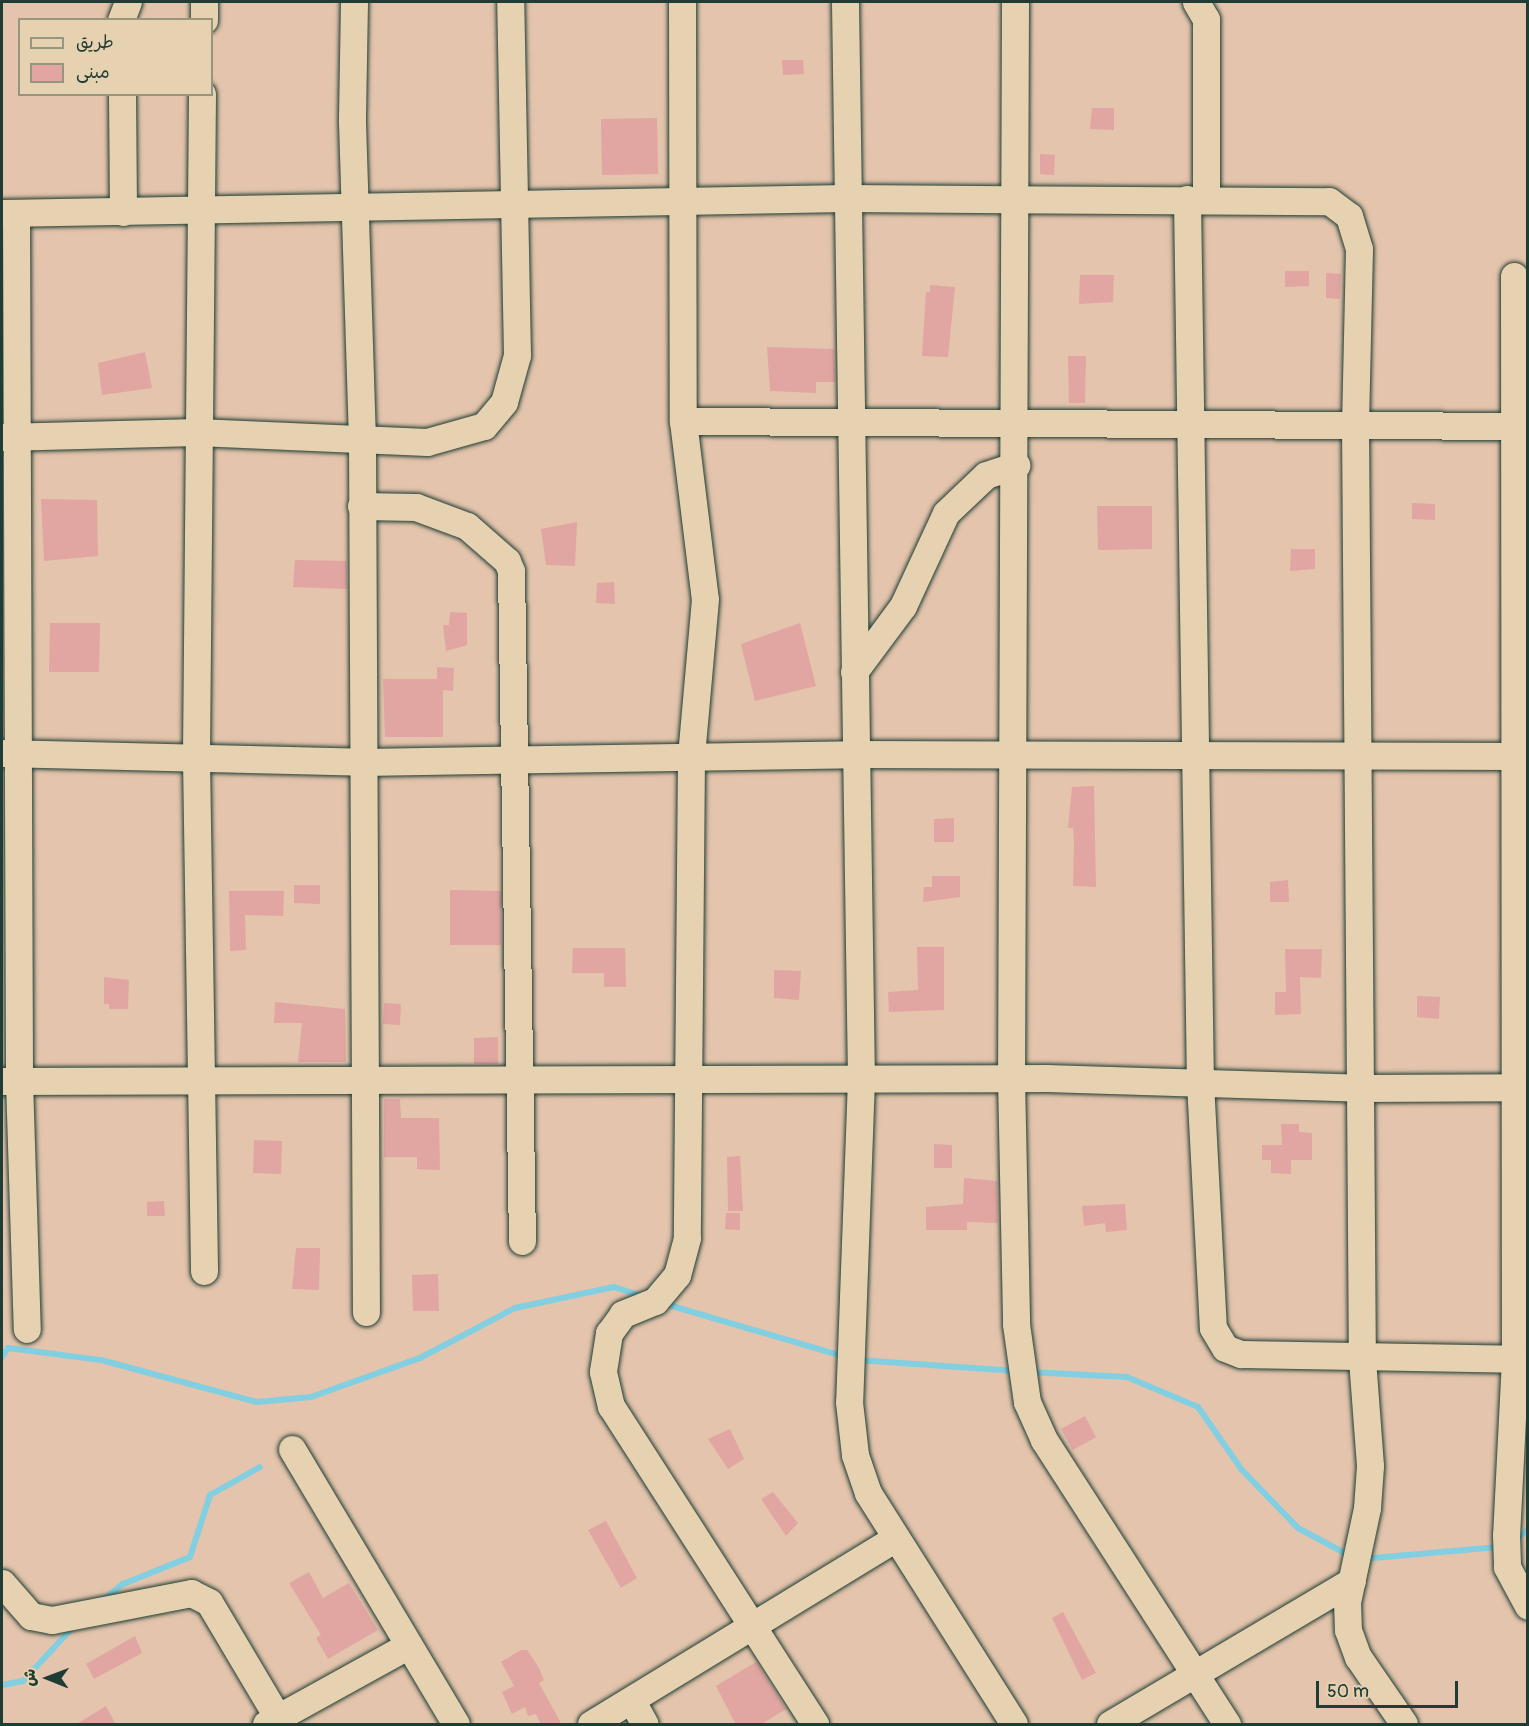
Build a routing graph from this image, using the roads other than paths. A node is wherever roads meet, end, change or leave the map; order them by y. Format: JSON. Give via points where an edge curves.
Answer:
{"nodes":[{"id":1,"x":128,"y":2,"type":"edge"},
{"id":2,"x":204,"y":2,"type":"edge"},
{"id":3,"x":354,"y":2,"type":"edge"},
{"id":4,"x":510,"y":2,"type":"edge"},
{"id":5,"x":682,"y":2,"type":"edge"},
{"id":6,"x":845,"y":2,"type":"edge"},
{"id":7,"x":1015,"y":2,"type":"edge"},
{"id":8,"x":1196,"y":2,"type":"edge"},
{"id":9,"x":122,"y":18,"type":"edge"},
{"id":10,"x":204,"y":18,"type":"edge"},
{"id":11,"x":122,"y":96,"type":"edge"},
{"id":12,"x":202,"y":96,"type":"edge"},
{"id":13,"x":683,"y":198,"type":"junction"},
{"id":14,"x":846,"y":198,"type":"junction"},
{"id":15,"x":1015,"y":198,"type":"junction"},
{"id":16,"x":1197,"y":199,"type":"junction"},
{"id":17,"x":514,"y":202,"type":"junction"},
{"id":18,"x":354,"y":207,"type":"junction"},
{"id":19,"x":123,"y":212,"type":"junction"},
{"id":20,"x":199,"y":212,"type":"junction"},
{"id":21,"x":9,"y":213,"type":"edge"},
{"id":22,"x":1514,"y":276,"type":"dead end"},
{"id":23,"x":683,"y":421,"type":"junction"},
{"id":24,"x":850,"y":422,"type":"junction"},
{"id":25,"x":1016,"y":423,"type":"junction"},
{"id":26,"x":1191,"y":423,"type":"junction"},
{"id":27,"x":1355,"y":424,"type":"junction"},
{"id":28,"x":1521,"y":426,"type":"edge"},
{"id":29,"x":196,"y":432,"type":"junction"},
{"id":30,"x":9,"y":437,"type":"edge"},
{"id":31,"x":362,"y":440,"type":"junction"},
{"id":32,"x":1016,"y":465,"type":"junction"},
{"id":33,"x":361,"y":506,"type":"junction"},
{"id":34,"x":854,"y":672,"type":"junction"},
{"id":35,"x":9,"y":753,"type":"edge"},
{"id":36,"x":855,"y":754,"type":"junction"},
{"id":37,"x":1194,"y":754,"type":"junction"},
{"id":38,"x":1012,"y":755,"type":"junction"},
{"id":39,"x":1359,"y":756,"type":"junction"},
{"id":40,"x":1521,"y":756,"type":"edge"},
{"id":41,"x":691,"y":757,"type":"junction"},
{"id":42,"x":196,"y":759,"type":"junction"},
{"id":43,"x":513,"y":759,"type":"junction"},
{"id":44,"x":362,"y":762,"type":"junction"},
{"id":45,"x":1011,"y":1078,"type":"junction"},
{"id":46,"x":861,"y":1079,"type":"junction"},
{"id":47,"x":10,"y":1081,"type":"edge"},
{"id":48,"x":202,"y":1081,"type":"junction"},
{"id":49,"x":689,"y":1081,"type":"junction"},
{"id":50,"x":364,"y":1082,"type":"junction"},
{"id":51,"x":1200,"y":1082,"type":"junction"},
{"id":52,"x":518,"y":1083,"type":"junction"},
{"id":53,"x":1520,"y":1087,"type":"edge"},
{"id":54,"x":1360,"y":1088,"type":"junction"},
{"id":55,"x":522,"y":1241,"type":"dead end"},
{"id":56,"x":204,"y":1271,"type":"dead end"},
{"id":57,"x":366,"y":1312,"type":"dead end"},
{"id":58,"x":27,"y":1329,"type":"dead end"},
{"id":59,"x":1362,"y":1359,"type":"junction"},
{"id":60,"x":1521,"y":1359,"type":"edge"},
{"id":61,"x":292,"y":1449,"type":"dead end"},
{"id":62,"x":896,"y":1538,"type":"junction"},
{"id":63,"x":1352,"y":1581,"type":"junction"},
{"id":64,"x":2,"y":1583,"type":"edge"},
{"id":65,"x":1527,"y":1606,"type":"edge"},
{"id":66,"x":753,"y":1626,"type":"junction"},
{"id":67,"x":409,"y":1645,"type":"junction"},
{"id":68,"x":1193,"y":1672,"type":"junction"},
{"id":69,"x":632,"y":1701,"type":"junction"},
{"id":70,"x":272,"y":1721,"type":"edge"},
{"id":71,"x":456,"y":1725,"type":"edge"},
{"id":72,"x":591,"y":1725,"type":"edge"},
{"id":73,"x":645,"y":1725,"type":"edge"},
{"id":74,"x":815,"y":1725,"type":"edge"},
{"id":75,"x":1014,"y":1725,"type":"edge"},
{"id":76,"x":1110,"y":1725,"type":"edge"},
{"id":77,"x":1227,"y":1725,"type":"edge"},
{"id":78,"x":1404,"y":1725,"type":"edge"}],
"edges":[{"from":1,"to":9,"type":"street"},
{"from":2,"to":10,"type":"street"},
{"from":3,"to":18,"type":"street"},
{"from":4,"to":17,"type":"street"},
{"from":5,"to":13,"type":"street"},
{"from":6,"to":14,"type":"street"},
{"from":7,"to":15,"type":"street"},
{"from":8,"to":16,"type":"street","via":[[1206,19]]},
{"from":11,"to":19,"type":"street"},
{"from":12,"to":20,"type":"street"},
{"from":13,"to":14,"type":"street"},
{"from":13,"to":17,"type":"street"},
{"from":13,"to":23,"type":"street"},
{"from":14,"to":15,"type":"street"},
{"from":14,"to":24,"type":"street"},
{"from":15,"to":16,"type":"street"},
{"from":15,"to":25,"type":"street"},
{"from":16,"to":26,"type":"street"},
{"from":16,"to":27,"type":"street","via":[[1329,201],[1349,216],[1359,249]]},
{"from":17,"to":18,"type":"street"},
{"from":17,"to":31,"type":"street","via":[[517,355],[504,402],[484,426],[454,437],[428,442]]},
{"from":18,"to":20,"type":"street"},
{"from":18,"to":31,"type":"street"},
{"from":19,"to":20,"type":"street"},
{"from":19,"to":21,"type":"street"},
{"from":20,"to":29,"type":"street"},
{"from":21,"to":30,"type":"street"},
{"from":22,"to":28,"type":"street"},
{"from":23,"to":24,"type":"street"},
{"from":23,"to":41,"type":"street","via":[[705,599]]},
{"from":24,"to":25,"type":"street"},
{"from":24,"to":34,"type":"street"},
{"from":25,"to":26,"type":"street"},
{"from":25,"to":32,"type":"street"},
{"from":26,"to":27,"type":"street"},
{"from":26,"to":37,"type":"street"},
{"from":27,"to":28,"type":"street"},
{"from":27,"to":39,"type":"street"},
{"from":28,"to":40,"type":"street"},
{"from":29,"to":30,"type":"street"},
{"from":29,"to":31,"type":"street"},
{"from":29,"to":42,"type":"street"},
{"from":30,"to":35,"type":"street"},
{"from":31,"to":33,"type":"street"},
{"from":32,"to":34,"type":"street","via":[[986,475],[946,513],[903,606]]},
{"from":32,"to":38,"type":"street"},
{"from":33,"to":43,"type":"street","via":[[428,510],[467,526],[507,561]]},
{"from":33,"to":44,"type":"street"},
{"from":34,"to":36,"type":"street"},
{"from":35,"to":42,"type":"street"},
{"from":35,"to":47,"type":"street"},
{"from":36,"to":38,"type":"street"},
{"from":36,"to":41,"type":"street"},
{"from":36,"to":46,"type":"street"},
{"from":37,"to":38,"type":"street"},
{"from":37,"to":39,"type":"street"},
{"from":37,"to":51,"type":"street"},
{"from":38,"to":45,"type":"street"},
{"from":39,"to":40,"type":"street"},
{"from":39,"to":54,"type":"street"},
{"from":40,"to":53,"type":"street"},
{"from":41,"to":43,"type":"street"},
{"from":41,"to":49,"type":"street"},
{"from":42,"to":44,"type":"street"},
{"from":42,"to":48,"type":"street"},
{"from":43,"to":44,"type":"street"},
{"from":43,"to":52,"type":"street"},
{"from":44,"to":50,"type":"street"},
{"from":45,"to":46,"type":"street"},
{"from":45,"to":51,"type":"street"},
{"from":45,"to":68,"type":"street","via":[[1016,1324],[1027,1402],[1044,1440]]},
{"from":46,"to":49,"type":"street"},
{"from":46,"to":62,"type":"street","via":[[849,1402],[855,1455],[868,1493]]},
{"from":47,"to":48,"type":"street"},
{"from":47,"to":58,"type":"street"},
{"from":48,"to":50,"type":"street"},
{"from":48,"to":56,"type":"street"},
{"from":49,"to":52,"type":"street"},
{"from":49,"to":66,"type":"street","via":[[687,1238],[677,1275],[655,1301],[623,1314],[609,1333],[603,1372],[611,1406]]},
{"from":50,"to":52,"type":"street"},
{"from":50,"to":57,"type":"street"},
{"from":51,"to":54,"type":"street"},
{"from":51,"to":59,"type":"street","via":[[1213,1328],[1225,1348],[1241,1354]]},
{"from":52,"to":55,"type":"street"},
{"from":53,"to":54,"type":"street"},
{"from":53,"to":60,"type":"street"},
{"from":54,"to":59,"type":"street"},
{"from":59,"to":60,"type":"street"},
{"from":59,"to":63,"type":"street","via":[[1370,1466],[1367,1508]]},
{"from":60,"to":65,"type":"street","via":[[1507,1567]]},
{"from":61,"to":67,"type":"street"},
{"from":62,"to":66,"type":"street"},
{"from":62,"to":75,"type":"street"},
{"from":63,"to":68,"type":"street"},
{"from":63,"to":78,"type":"street","via":[[1348,1630],[1358,1657]]},
{"from":64,"to":70,"type":"street","via":[[31,1616],[52,1620],[165,1595],[191,1593],[209,1602]]},
{"from":66,"to":69,"type":"street"},
{"from":66,"to":74,"type":"street"},
{"from":67,"to":70,"type":"street"},
{"from":67,"to":71,"type":"street"},
{"from":68,"to":76,"type":"street"},
{"from":68,"to":77,"type":"street"},
{"from":69,"to":72,"type":"street"},
{"from":69,"to":73,"type":"street"}]}
